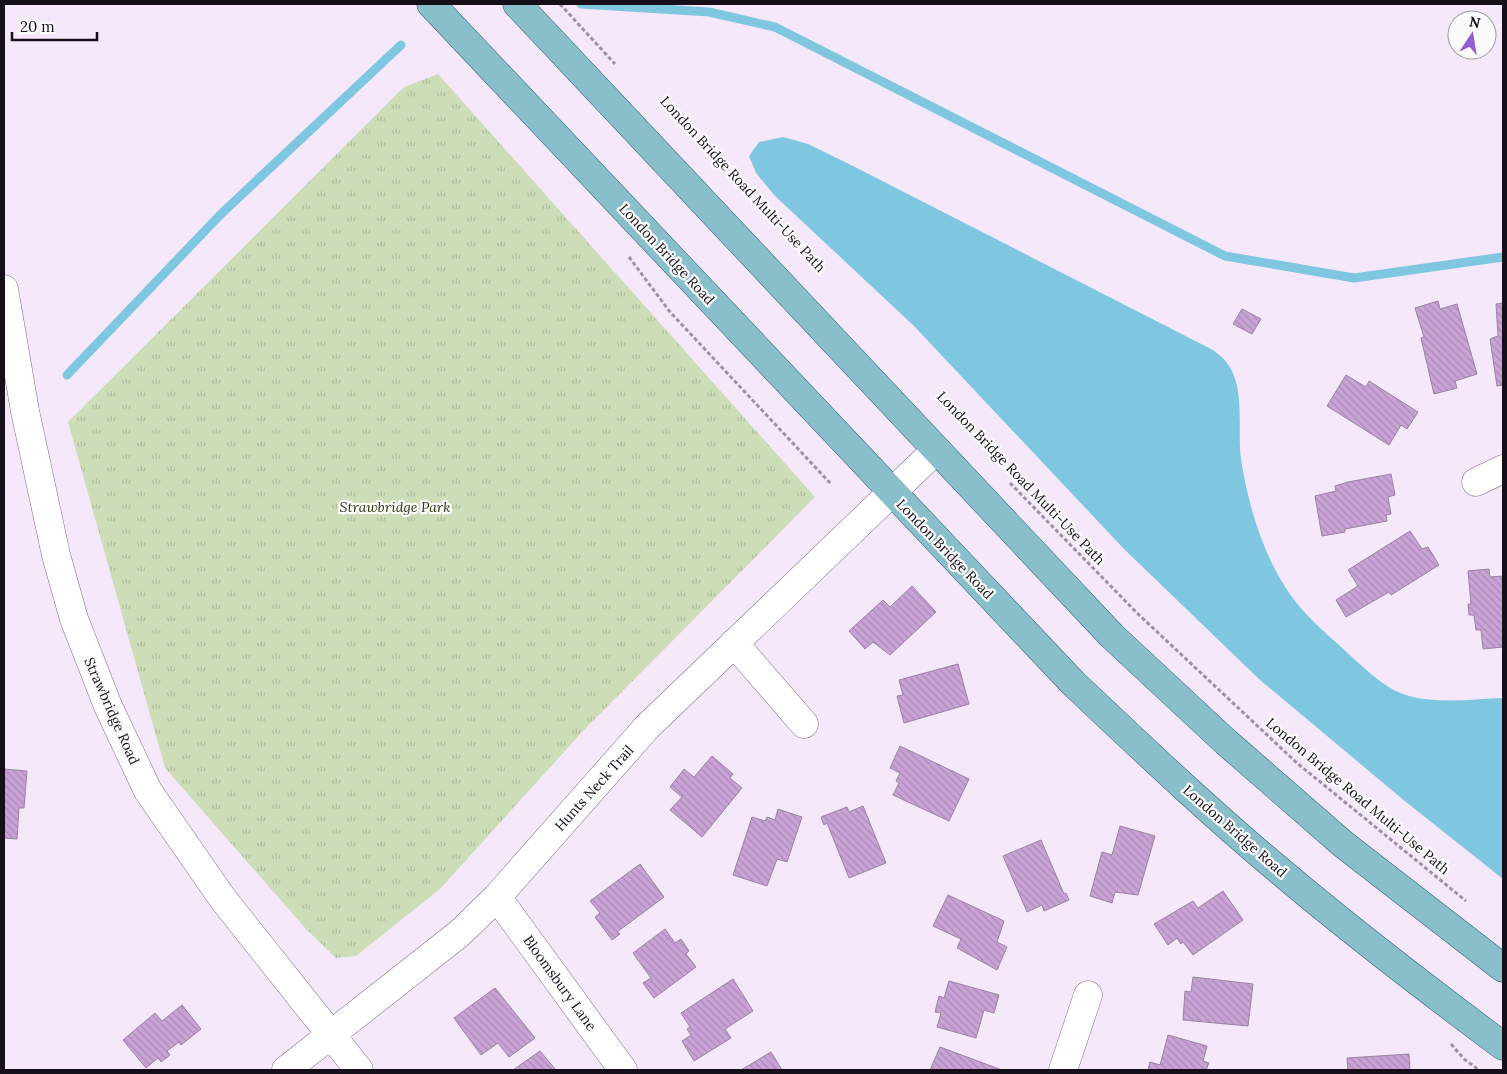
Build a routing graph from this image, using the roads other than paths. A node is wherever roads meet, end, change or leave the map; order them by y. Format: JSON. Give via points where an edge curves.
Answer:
{"nodes":[{"id":1,"x":431,"y":4,"type":"edge"},
{"id":2,"x":517,"y":4,"type":"edge"},
{"id":3,"x":4,"y":289,"type":"edge"},
{"id":4,"x":936,"y":450,"type":"junction"},
{"id":5,"x":1503,"y":469,"type":"edge"},
{"id":6,"x":1476,"y":482,"type":"dead end"},
{"id":7,"x":891,"y":492,"type":"junction"},
{"id":8,"x":734,"y":643,"type":"junction"},
{"id":9,"x":804,"y":724,"type":"dead end"},
{"id":10,"x":496,"y":897,"type":"junction"},
{"id":11,"x":1503,"y":968,"type":"edge"},
{"id":12,"x":1088,"y":995,"type":"dead end"},
{"id":13,"x":332,"y":1035,"type":"junction"},
{"id":14,"x":1503,"y":1046,"type":"edge"},
{"id":15,"x":286,"y":1070,"type":"edge"},
{"id":16,"x":359,"y":1070,"type":"edge"},
{"id":17,"x":623,"y":1070,"type":"edge"},
{"id":18,"x":1063,"y":1070,"type":"edge"}],
"edges":[{"from":1,"to":7,"type":"main road","name":"London Bridge Road"},
{"from":2,"to":4,"type":"main road"},
{"from":3,"to":13,"type":"street","name":"Strawbridge Road","via":[[25,412],[56,554],[74,619],[108,706],[148,791],[223,899]]},
{"from":4,"to":7,"type":"street","name":"Hunts Neck Trail"},
{"from":4,"to":11,"type":"main road","via":[[1112,636],[1226,742],[1343,844]]},
{"from":5,"to":6,"type":"street"},
{"from":7,"to":8,"type":"street","name":"Hunts Neck Trail"},
{"from":7,"to":14,"type":"main road","name":"London Bridge Road","via":[[1073,683],[1186,790],[1412,978]]},
{"from":8,"to":9,"type":"street"},
{"from":8,"to":10,"type":"street","name":"Hunts Neck Trail","via":[[647,727]]},
{"from":10,"to":13,"type":"street","name":"Hunts Neck Trail","via":[[460,933]]},
{"from":10,"to":17,"type":"street","name":"Bloomsbury Lane"},
{"from":12,"to":18,"type":"street"},
{"from":13,"to":15,"type":"street","name":"Hunts Neck Trail"},
{"from":13,"to":16,"type":"street","name":"Strawbridge Road"}]}
